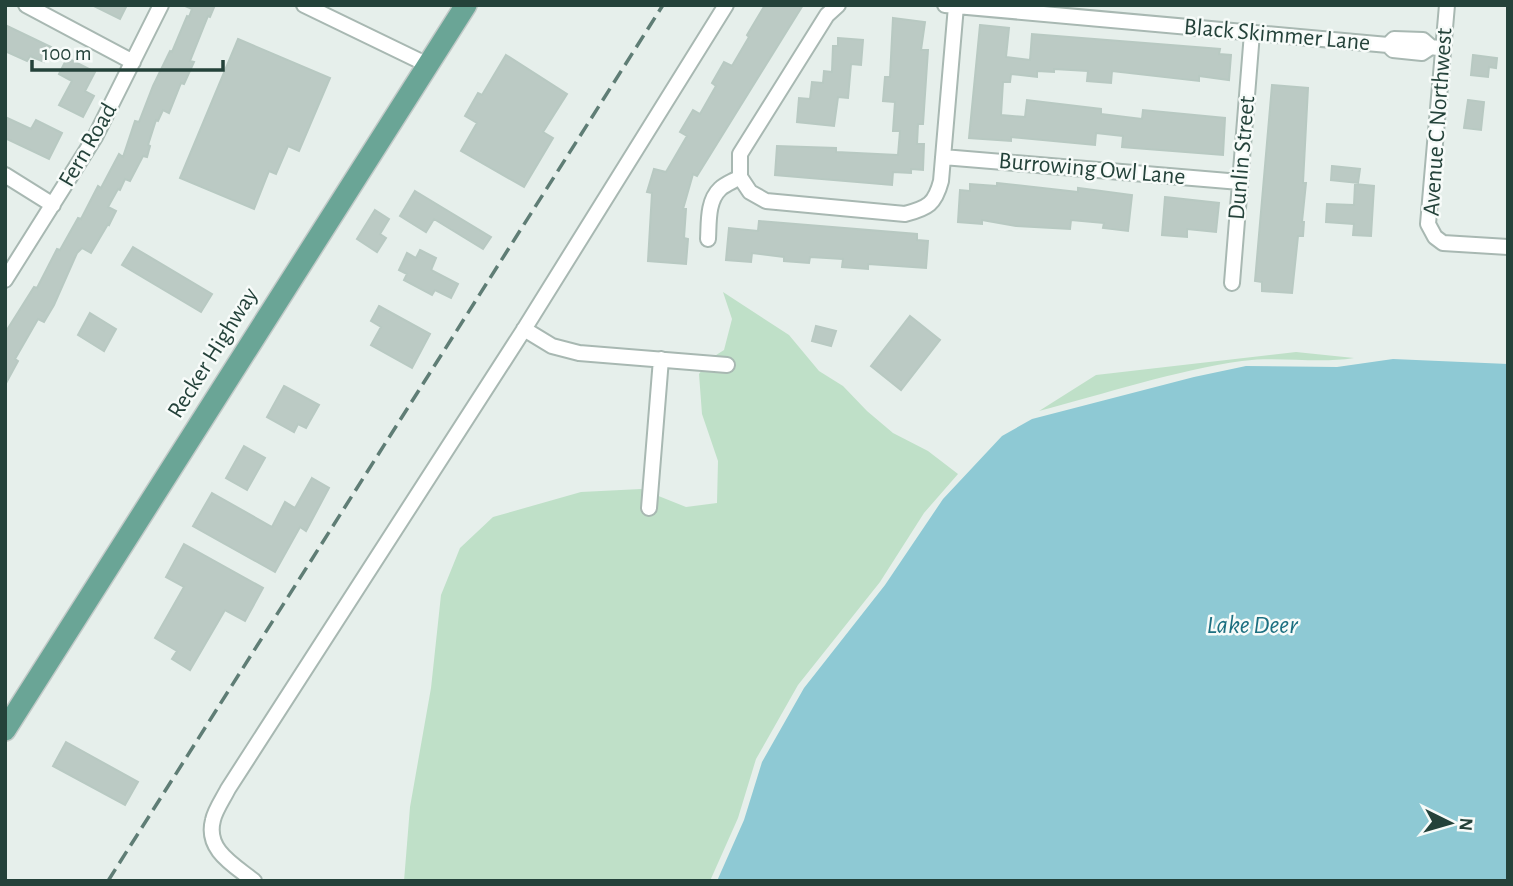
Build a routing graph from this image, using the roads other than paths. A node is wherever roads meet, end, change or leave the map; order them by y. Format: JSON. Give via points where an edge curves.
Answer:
{"nodes":[{"id":1,"x":26,"y":5,"type":"edge"},
{"id":2,"x":160,"y":5,"type":"edge"},
{"id":3,"x":304,"y":5,"type":"edge"},
{"id":4,"x":466,"y":5,"type":"edge"},
{"id":5,"x":726,"y":5,"type":"edge"},
{"id":6,"x":838,"y":5,"type":"edge"},
{"id":7,"x":945,"y":5,"type":"edge"},
{"id":8,"x":1447,"y":5,"type":"edge"},
{"id":9,"x":956,"y":6,"type":"edge"},
{"id":10,"x":1252,"y":33,"type":"junction"},
{"id":11,"x":1437,"y":48,"type":"junction"},
{"id":12,"x":133,"y":62,"type":"junction"},
{"id":13,"x":428,"y":65,"type":"junction"},
{"id":14,"x":943,"y":157,"type":"junction"},
{"id":15,"x":5,"y":176,"type":"edge"},
{"id":16,"x":740,"y":177,"type":"junction"},
{"id":17,"x":1240,"y":182,"type":"junction"},
{"id":18,"x":53,"y":205,"type":"junction"},
{"id":19,"x":708,"y":239,"type":"dead end"},
{"id":20,"x":1508,"y":247,"type":"edge"},
{"id":21,"x":5,"y":280,"type":"edge"},
{"id":22,"x":1232,"y":283,"type":"dead end"},
{"id":23,"x":523,"y":329,"type":"junction"},
{"id":24,"x":661,"y":359,"type":"junction"},
{"id":25,"x":726,"y":365,"type":"dead end"},
{"id":26,"x":649,"y":508,"type":"dead end"},
{"id":27,"x":5,"y":730,"type":"edge"},
{"id":28,"x":254,"y":881,"type":"edge"}],
"edges":[{"from":1,"to":12,"type":"street"},
{"from":2,"to":12,"type":"street","name":"Fern Road"},
{"from":3,"to":13,"type":"street"},
{"from":4,"to":13,"type":"main road","name":"Recker Highway"},
{"from":5,"to":23,"type":"street"},
{"from":6,"to":16,"type":"street","via":[[827,15],[740,154]]},
{"from":7,"to":9,"type":"street","name":"Black Skimmer Lane"},
{"from":8,"to":11,"type":"street","name":"Avenue C Northwest"},
{"from":9,"to":10,"type":"street","name":"Black Skimmer Lane"},
{"from":9,"to":14,"type":"street"},
{"from":10,"to":11,"type":"street","name":"Black Skimmer Lane","via":[[1388,45],[1393,50],[1422,53]]},
{"from":10,"to":17,"type":"street","name":"Dunlin Street"},
{"from":11,"to":20,"type":"street","name":"Avenue C Northwest","via":[[1428,224],[1443,243]]},
{"from":12,"to":18,"type":"street","name":"Fern Road"},
{"from":13,"to":27,"type":"main road","name":"Recker Highway"},
{"from":14,"to":16,"type":"street","via":[[937,197],[924,209],[905,214],[766,201],[750,192]]},
{"from":14,"to":17,"type":"street","name":"Burrowing Owl Lane"},
{"from":15,"to":18,"type":"street"},
{"from":16,"to":19,"type":"street","via":[[715,197]]},
{"from":17,"to":22,"type":"street","name":"Dunlin Street"},
{"from":18,"to":21,"type":"street","name":"Fern Road"},
{"from":23,"to":24,"type":"street","via":[[552,346],[579,353]]},
{"from":23,"to":28,"type":"street","via":[[228,789],[213,820],[212,838],[220,855]]},
{"from":24,"to":25,"type":"street"},
{"from":24,"to":26,"type":"street"}]}
